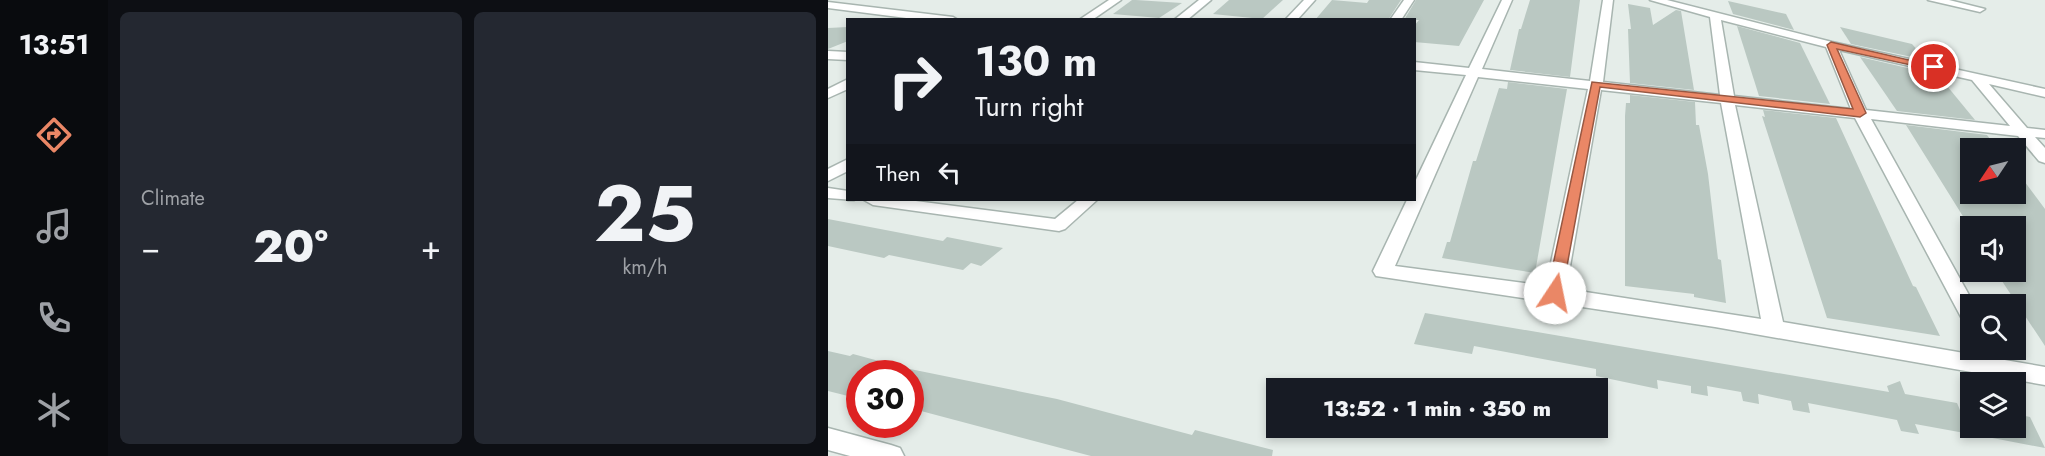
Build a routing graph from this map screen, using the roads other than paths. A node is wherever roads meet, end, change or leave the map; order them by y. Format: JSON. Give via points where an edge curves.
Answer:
{"nodes":[{"id":1,"x":1116,"y":0,"type":"edge"},
{"id":2,"x":1206,"y":0,"type":"edge"},
{"id":3,"x":1310,"y":0,"type":"edge"},
{"id":4,"x":1409,"y":0,"type":"edge"},
{"id":5,"x":1507,"y":0,"type":"edge"},
{"id":6,"x":1608,"y":0,"type":"edge"},
{"id":7,"x":1655,"y":0,"type":"edge"},
{"id":8,"x":1933,"y":0,"type":"edge"},
{"id":9,"x":846,"y":4,"type":"edge"},
{"id":10,"x":1980,"y":9,"type":"dead end"},
{"id":11,"x":829,"y":10,"type":"edge"},
{"id":12,"x":1715,"y":15,"type":"junction"},
{"id":13,"x":879,"y":18,"type":"edge"},
{"id":14,"x":940,"y":18,"type":"edge"},
{"id":15,"x":1087,"y":18,"type":"edge"},
{"id":16,"x":1182,"y":18,"type":"edge"},
{"id":17,"x":1292,"y":18,"type":"edge"},
{"id":18,"x":1396,"y":18,"type":"edge"},
{"id":19,"x":1831,"y":45,"type":"junction"},
{"id":20,"x":828,"y":55,"type":"edge"},
{"id":21,"x":846,"y":56,"type":"edge"},
{"id":22,"x":1416,"y":66,"type":"edge"},
{"id":23,"x":1473,"y":71,"type":"junction"},
{"id":24,"x":1975,"y":76,"type":"junction"},
{"id":25,"x":846,"y":84,"type":"edge"},
{"id":26,"x":1596,"y":84,"type":"junction"},
{"id":27,"x":2045,"y":93,"type":"edge"},
{"id":28,"x":828,"y":94,"type":"edge"},
{"id":29,"x":1727,"y":98,"type":"junction"},
{"id":30,"x":1860,"y":113,"type":"junction"},
{"id":31,"x":2022,"y":131,"type":"junction"},
{"id":32,"x":2045,"y":134,"type":"edge"},
{"id":33,"x":2045,"y":159,"type":"edge"},
{"id":34,"x":846,"y":165,"type":"edge"},
{"id":35,"x":828,"y":176,"type":"edge"},
{"id":36,"x":828,"y":194,"type":"edge"},
{"id":37,"x":846,"y":196,"type":"edge"},
{"id":38,"x":1416,"y":198,"type":"edge"},
{"id":39,"x":890,"y":201,"type":"edge"},
{"id":40,"x":1087,"y":201,"type":"edge"},
{"id":41,"x":1414,"y":201,"type":"edge"},
{"id":42,"x":923,"y":203,"type":"edge"},
{"id":43,"x":1555,"y":293,"type":"junction"},
{"id":44,"x":1960,"y":297,"type":"edge"},
{"id":45,"x":1773,"y":327,"type":"junction"},
{"id":46,"x":1960,"y":354,"type":"edge"},
{"id":47,"x":1996,"y":360,"type":"edge"},
{"id":48,"x":2045,"y":376,"type":"edge"},
{"id":49,"x":828,"y":439,"type":"edge"},
{"id":50,"x":891,"y":456,"type":"edge"}],
"edges":[{"from":1,"to":15,"type":"street"},
{"from":2,"to":16,"type":"street"},
{"from":3,"to":17,"type":"street"},
{"from":4,"to":18,"type":"street"},
{"from":5,"to":23,"type":"street"},
{"from":6,"to":26,"type":"street"},
{"from":7,"to":12,"type":"street"},
{"from":8,"to":10,"type":"street"},
{"from":9,"to":11,"type":"street"},
{"from":9,"to":14,"type":"street"},
{"from":11,"to":13,"type":"street"},
{"from":12,"to":19,"type":"street"},
{"from":12,"to":29,"type":"street"},
{"from":19,"to":24,"type":"street"},
{"from":19,"to":30,"type":"street"},
{"from":20,"to":21,"type":"street"},
{"from":22,"to":23,"type":"street"},
{"from":23,"to":26,"type":"street"},
{"from":23,"to":38,"type":"street"},
{"from":24,"to":27,"type":"street"},
{"from":24,"to":31,"type":"street"},
{"from":25,"to":28,"type":"street"},
{"from":26,"to":29,"type":"street"},
{"from":26,"to":43,"type":"street"},
{"from":29,"to":30,"type":"street"},
{"from":29,"to":45,"type":"street"},
{"from":30,"to":31,"type":"street"},
{"from":30,"to":44,"type":"street"},
{"from":31,"to":32,"type":"street"},
{"from":31,"to":33,"type":"street"},
{"from":34,"to":35,"type":"street"},
{"from":36,"to":37,"type":"street"},
{"from":39,"to":42,"type":"street"},
{"from":40,"to":42,"type":"street","via":[[1059,225]]},
{"from":41,"to":43,"type":"street","via":[[1383,271]]},
{"from":43,"to":45,"type":"street"},
{"from":45,"to":46,"type":"street"},
{"from":47,"to":48,"type":"street"},
{"from":49,"to":50,"type":"street"}]}
